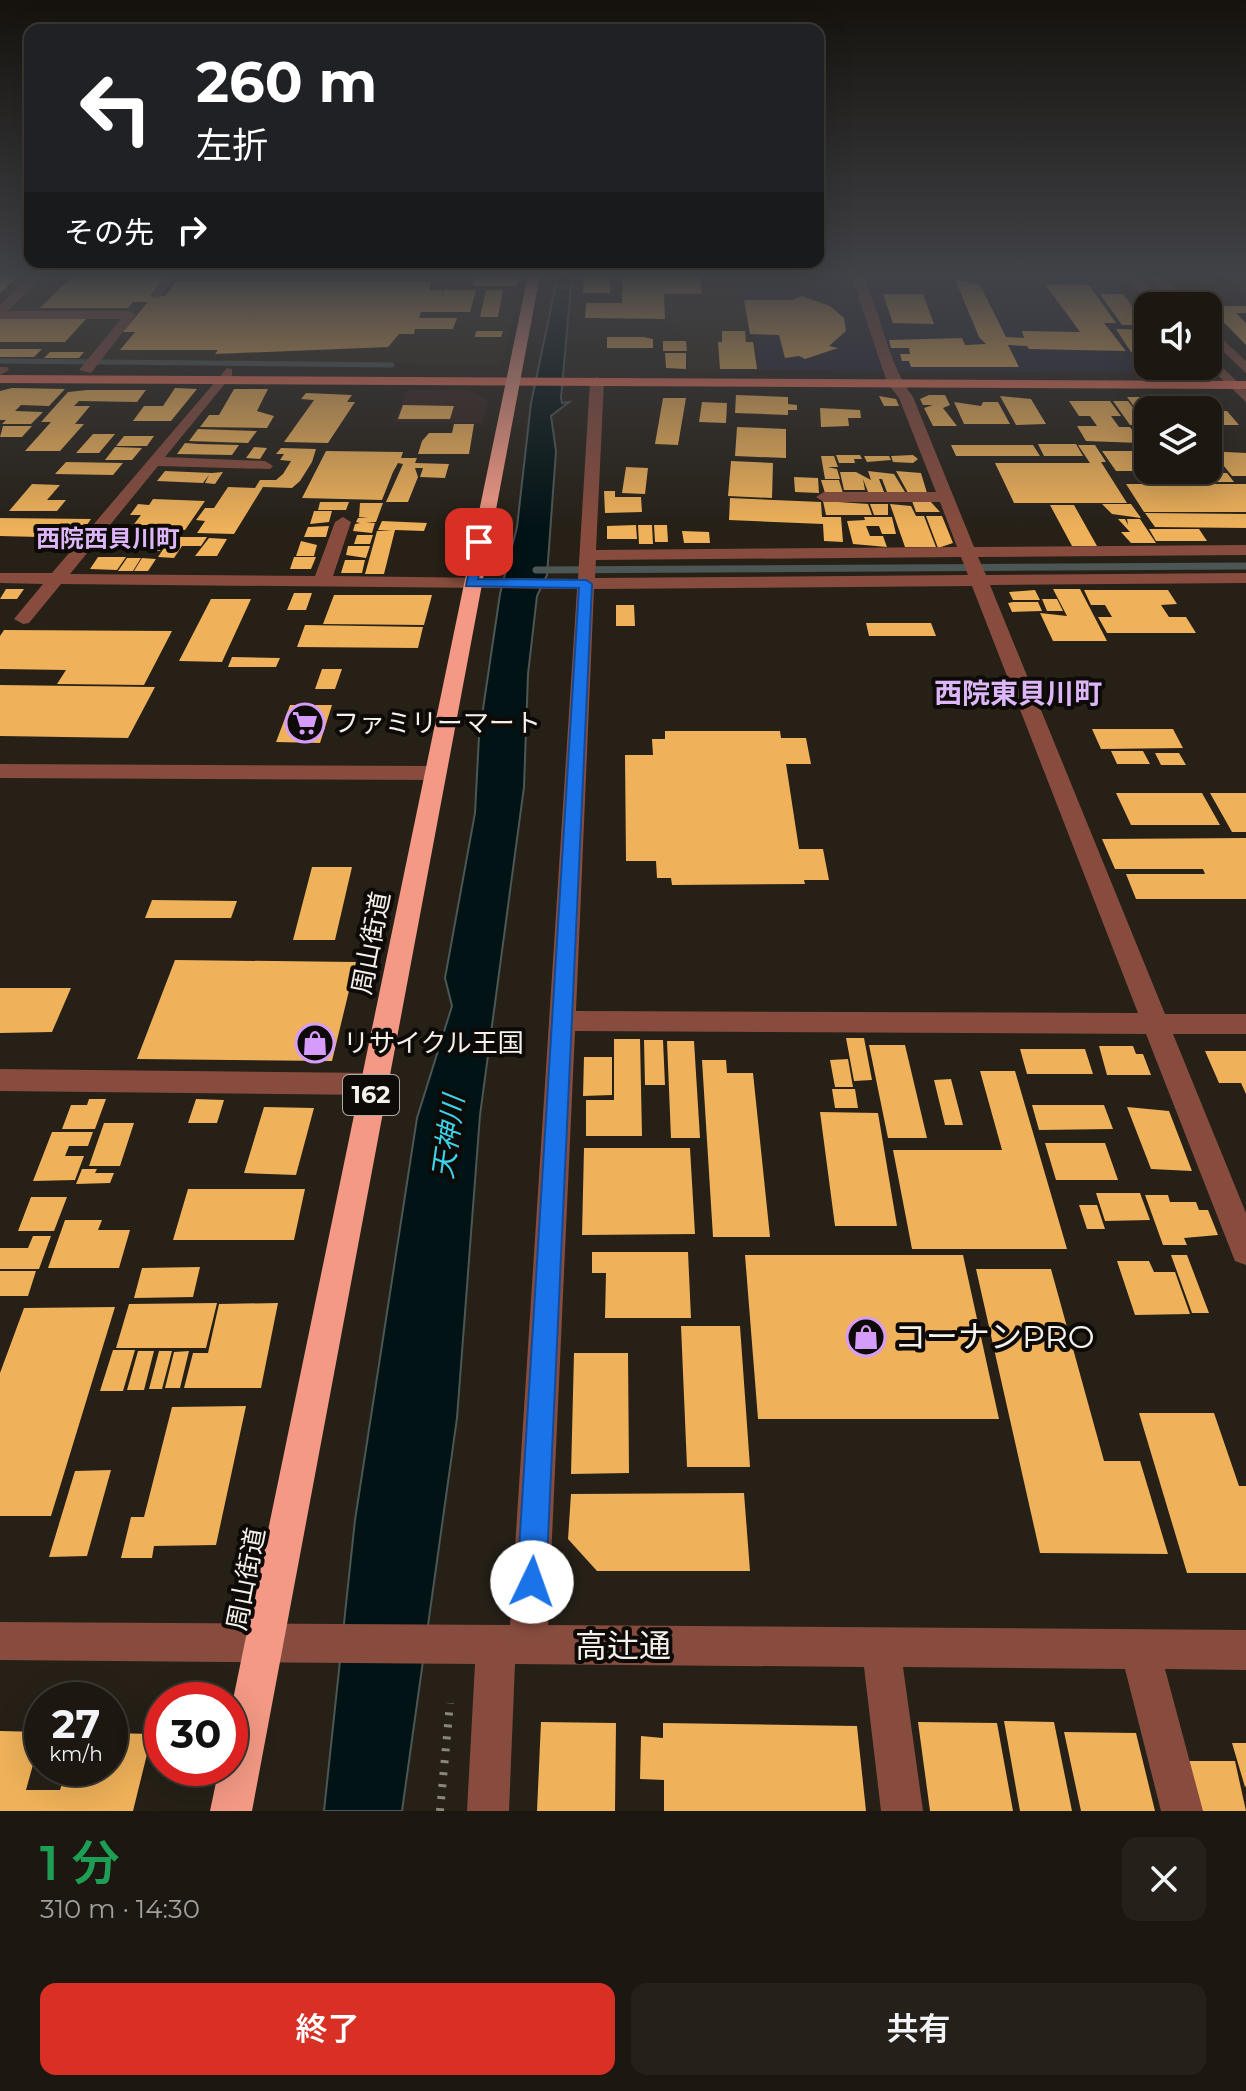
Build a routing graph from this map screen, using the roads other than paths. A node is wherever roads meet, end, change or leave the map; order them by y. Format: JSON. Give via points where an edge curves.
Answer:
{"nodes":[{"id":1,"x":95,"y":360,"type":"edge"},
{"id":2,"x":524,"y":360,"type":"edge"},
{"id":3,"x":887,"y":360,"type":"edge"},
{"id":4,"x":91,"y":364,"type":"junction"},
{"id":5,"x":1222,"y":370,"type":"edge"},
{"id":6,"x":0,"y":373,"type":"edge"},
{"id":7,"x":223,"y":377,"type":"junction"},
{"id":8,"x":522,"y":380,"type":"junction"},
{"id":9,"x":597,"y":381,"type":"junction"},
{"id":10,"x":894,"y":382,"type":"junction"},
{"id":11,"x":1240,"y":385,"type":"edge"},
{"id":12,"x":1246,"y":398,"type":"edge"},
{"id":13,"x":152,"y":461,"type":"junction"},
{"id":14,"x":265,"y":466,"type":"dead end"},
{"id":15,"x":824,"y":497,"type":"dead end"},
{"id":16,"x":946,"y":497,"type":"junction"},
{"id":17,"x":343,"y":522,"type":"dead end"},
{"id":18,"x":1246,"y":550,"type":"edge"},
{"id":19,"x":968,"y":552,"type":"junction"},
{"id":20,"x":586,"y":570,"type":"junction"},
{"id":21,"x":0,"y":578,"type":"edge"},
{"id":22,"x":1246,"y":578,"type":"edge"},
{"id":23,"x":56,"y":579,"type":"junction"},
{"id":24,"x":979,"y":580,"type":"junction"},
{"id":25,"x":322,"y":582,"type":"junction"},
{"id":26,"x":484,"y":584,"type":"junction"},
{"id":27,"x":23,"y":619,"type":"dead end"},
{"id":28,"x":0,"y":771,"type":"edge"},
{"id":29,"x":436,"y":773,"type":"junction"},
{"id":30,"x":562,"y":1021,"type":"junction"},
{"id":31,"x":1155,"y":1024,"type":"junction"},
{"id":32,"x":1246,"y":1024,"type":"edge"},
{"id":33,"x":0,"y":1080,"type":"edge"},
{"id":34,"x":374,"y":1084,"type":"junction"},
{"id":35,"x":1246,"y":1251,"type":"edge"},
{"id":36,"x":0,"y":1641,"type":"edge"},
{"id":37,"x":264,"y":1642,"type":"junction"},
{"id":38,"x":512,"y":1645,"type":"junction"},
{"id":39,"x":881,"y":1647,"type":"junction"},
{"id":40,"x":1140,"y":1649,"type":"junction"},
{"id":41,"x":1246,"y":1650,"type":"edge"},
{"id":42,"x":231,"y":1811,"type":"edge"},
{"id":43,"x":488,"y":1811,"type":"edge"},
{"id":44,"x":902,"y":1811,"type":"edge"},
{"id":45,"x":1182,"y":1811,"type":"edge"}],
"edges":[{"from":1,"to":4,"type":"street"},
{"from":2,"to":8,"type":"highway","name":"周山街道","number":"162"},
{"from":3,"to":10,"type":"street"},
{"from":4,"to":6,"type":"main road"},
{"from":4,"to":7,"type":"main road"},
{"from":5,"to":11,"type":"street"},
{"from":6,"to":7,"type":"main road"},
{"from":7,"to":8,"type":"main road"},
{"from":7,"to":13,"type":"street"},
{"from":8,"to":9,"type":"main road"},
{"from":8,"to":26,"type":"highway","name":"周山街道","number":"162"},
{"from":9,"to":10,"type":"main road"},
{"from":9,"to":20,"type":"street"},
{"from":10,"to":11,"type":"main road"},
{"from":10,"to":16,"type":"street","via":[[906,397]]},
{"from":11,"to":12,"type":"street"},
{"from":13,"to":14,"type":"street"},
{"from":13,"to":23,"type":"street"},
{"from":15,"to":16,"type":"street"},
{"from":16,"to":19,"type":"street"},
{"from":17,"to":25,"type":"street"},
{"from":18,"to":19,"type":"street"},
{"from":19,"to":20,"type":"street"},
{"from":19,"to":24,"type":"street"},
{"from":20,"to":24,"type":"street"},
{"from":20,"to":26,"type":"street","via":[[553,584]]},
{"from":20,"to":30,"type":"street"},
{"from":21,"to":23,"type":"street"},
{"from":22,"to":24,"type":"street"},
{"from":23,"to":25,"type":"street"},
{"from":23,"to":27,"type":"street"},
{"from":24,"to":31,"type":"street"},
{"from":25,"to":26,"type":"street"},
{"from":26,"to":29,"type":"highway","name":"周山街道","number":"162"},
{"from":28,"to":29,"type":"street"},
{"from":29,"to":34,"type":"highway","name":"周山街道","number":"162"},
{"from":30,"to":31,"type":"street"},
{"from":30,"to":38,"type":"street"},
{"from":31,"to":32,"type":"street"},
{"from":31,"to":35,"type":"street"},
{"from":33,"to":34,"type":"street"},
{"from":34,"to":37,"type":"highway","name":"周山街道","number":"162"},
{"from":36,"to":37,"type":"street","name":"高辻通"},
{"from":37,"to":38,"type":"street","name":"高辻通"},
{"from":37,"to":42,"type":"highway","name":"周山街道","number":"162"},
{"from":38,"to":39,"type":"street","name":"高辻通"},
{"from":38,"to":43,"type":"street"},
{"from":39,"to":40,"type":"street","name":"高辻通"},
{"from":39,"to":44,"type":"street"},
{"from":40,"to":41,"type":"street","name":"高辻通"},
{"from":40,"to":45,"type":"street"}]}
